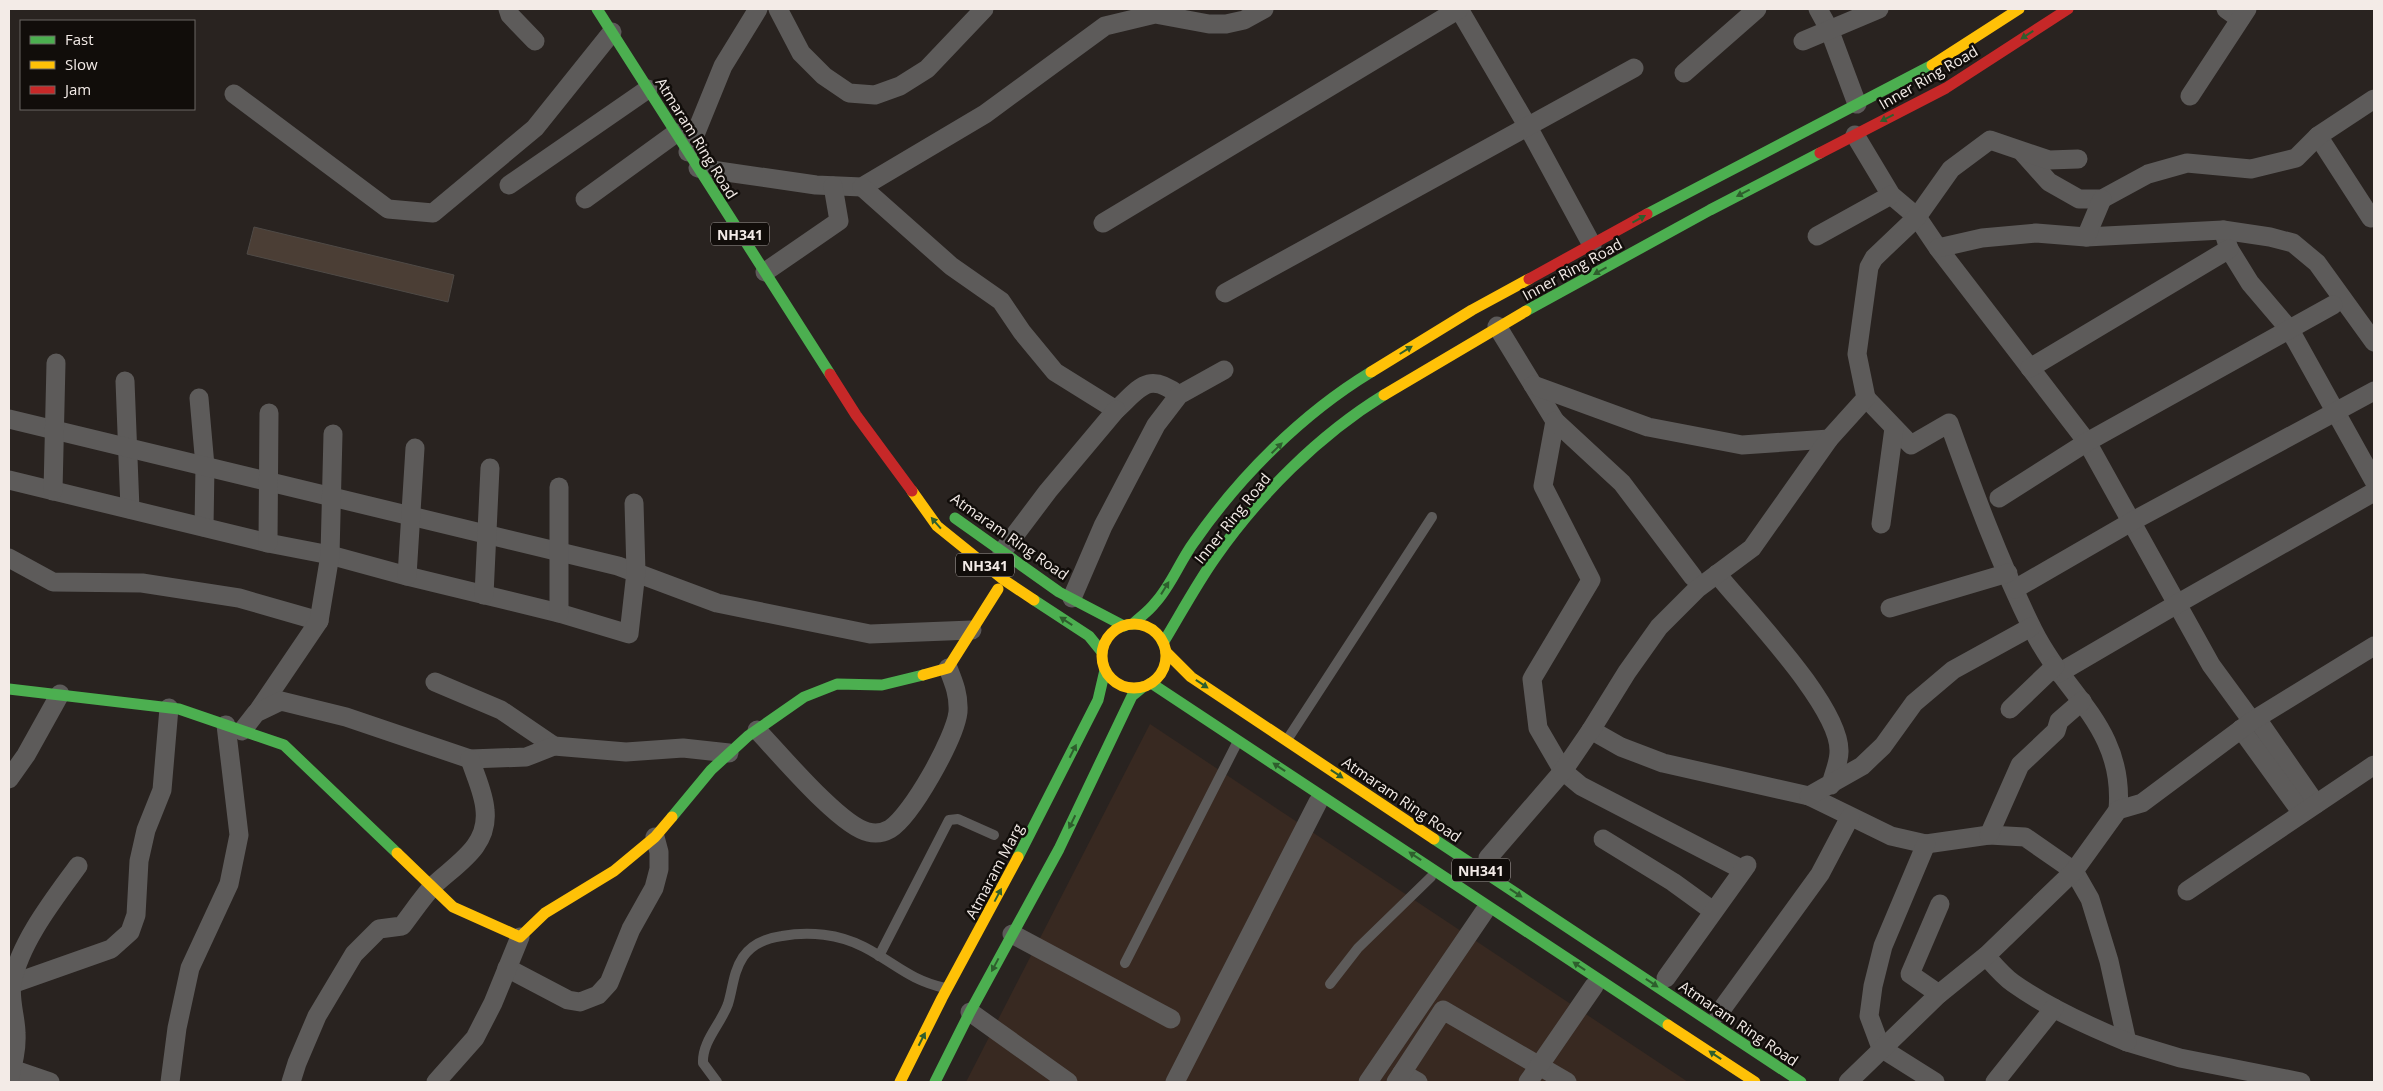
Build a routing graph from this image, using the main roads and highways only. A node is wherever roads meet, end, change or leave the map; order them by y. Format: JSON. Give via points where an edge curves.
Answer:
{"nodes":[{"id":1,"x":597,"y":9,"type":"edge"},
{"id":2,"x":2019,"y":9,"type":"edge"},
{"id":3,"x":2068,"y":9,"type":"edge"},
{"id":4,"x":887,"y":458,"type":"junction"},
{"id":5,"x":929,"y":496,"type":"dead end"},
{"id":6,"x":943,"y":508,"type":"dead end"},
{"id":7,"x":998,"y":589,"type":"dead end"},
{"id":8,"x":1128,"y":625,"type":"junction"},
{"id":9,"x":1164,"y":647,"type":"junction"},
{"id":10,"x":1102,"y":652,"type":"junction"},
{"id":11,"x":1105,"y":670,"type":"junction"},
{"id":12,"x":1147,"y":685,"type":"junction"},
{"id":13,"x":9,"y":689,"type":"edge"},
{"id":14,"x":900,"y":1082,"type":"edge"},
{"id":15,"x":935,"y":1082,"type":"edge"},
{"id":16,"x":1755,"y":1082,"type":"edge"},
{"id":17,"x":1801,"y":1082,"type":"edge"}],
"edges":[{"from":1,"to":4,"type":"main road","name":"Atmaram Ring Road","number":"NH341","via":[[856,415]]},
{"from":8,"to":2,"type":"main road","name":"Inner Ring Road","one_way":true,"via":[[1156,603],[1194,542],[1246,477],[1306,420],[1353,383],[1472,310],[1698,186],[1932,65]]},
{"from":3,"to":9,"type":"main road","name":"Inner Ring Road","one_way":true,"via":[[1946,88],[1710,210],[1497,326],[1368,405],[1323,440],[1266,495],[1215,558]]},
{"from":4,"to":5,"type":"main road","name":"Atmaram Ring Road","number":"NH341"},
{"from":10,"to":4,"type":"main road","name":"Atmaram Ring Road","number":"NH341","one_way":true,"via":[[1089,636],[1004,580],[937,526]]},
{"from":6,"to":8,"type":"main road","name":"Atmaram Ring Road","number":"NH341","via":[[1072,598],[1104,618]]},
{"from":7,"to":13,"type":"main road","via":[[948,668],[882,685],[837,684],[804,697],[729,753],[655,837],[614,872],[545,913],[520,937],[453,908],[284,745],[168,708]]},
{"from":8,"to":9,"type":"main road","number":"NH341","via":[[1151,629]]},
{"from":8,"to":10,"type":"main road","via":[[1109,636]]},
{"from":9,"to":12,"type":"main road","via":[[1163,670]]},
{"from":9,"to":17,"type":"main road","name":"Atmaram Ring Road","number":"NH341","one_way":true,"via":[[1191,676]]},
{"from":10,"to":11,"type":"main road"},
{"from":11,"to":12,"type":"main road","number":"NH341","via":[[1117,683],[1134,688]]},
{"from":14,"to":11,"type":"main road","name":"Atmaram Marg","one_way":true,"via":[[1098,700]]},
{"from":12,"to":15,"type":"main road","one_way":true,"via":[[1132,696],[1059,848]]},
{"from":16,"to":12,"type":"main road","number":"NH341","one_way":true,"via":[[1239,740]]}]}
